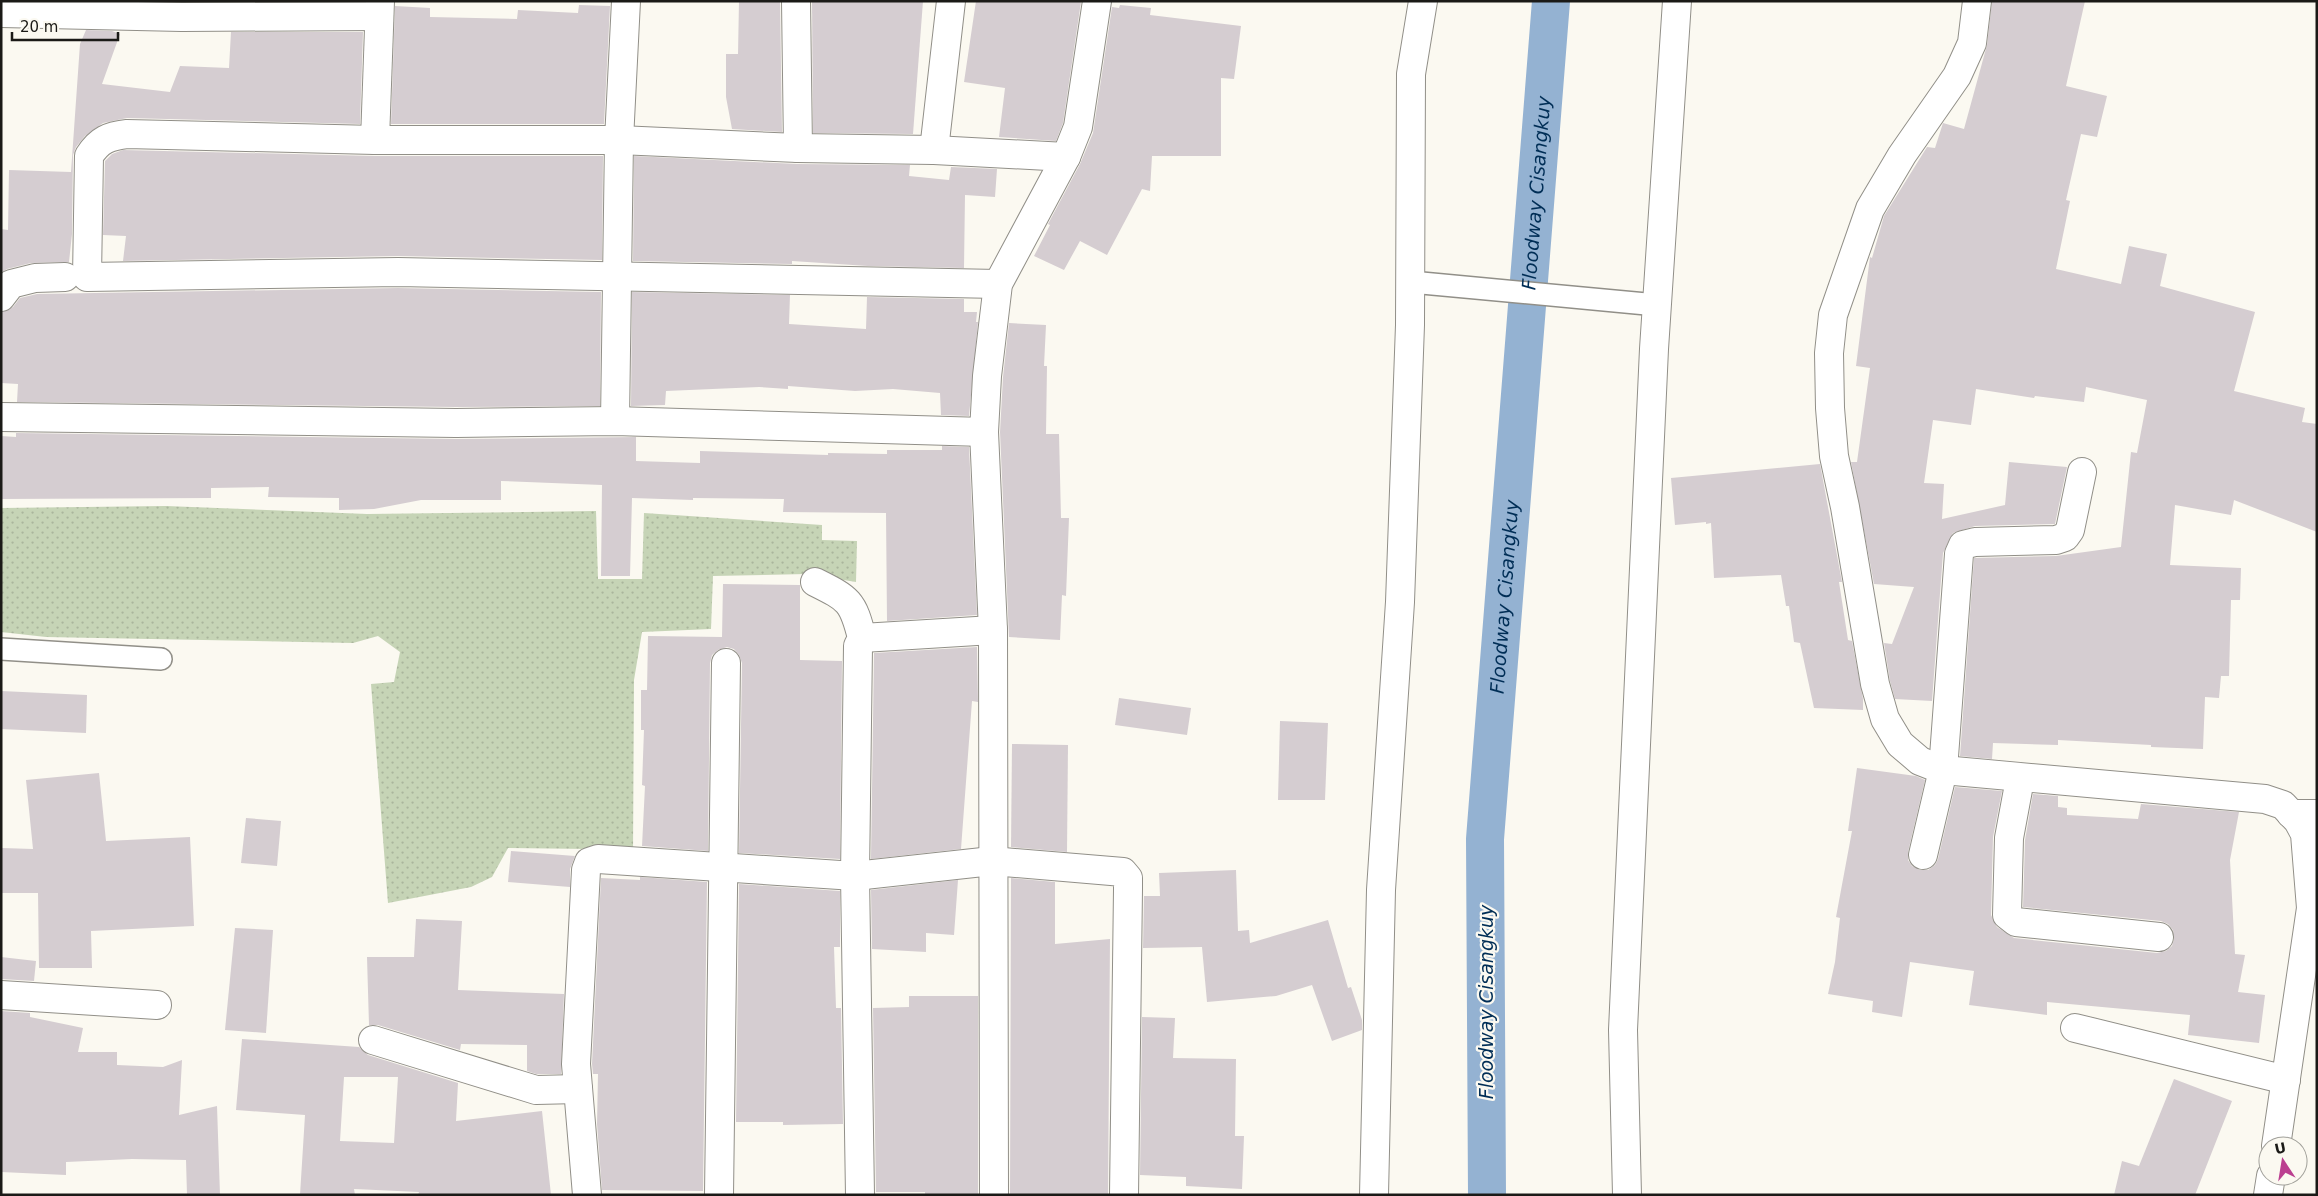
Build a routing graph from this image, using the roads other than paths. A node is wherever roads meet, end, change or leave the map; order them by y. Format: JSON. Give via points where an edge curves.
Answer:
{"nodes":[{"id":1,"x":626,"y":1,"type":"edge"},
{"id":2,"x":796,"y":1,"type":"edge"},
{"id":3,"x":951,"y":1,"type":"edge"},
{"id":4,"x":1097,"y":1,"type":"edge"},
{"id":5,"x":1423,"y":1,"type":"edge"},
{"id":6,"x":1677,"y":1,"type":"edge"},
{"id":7,"x":1976,"y":1,"type":"edge"},
{"id":8,"x":379,"y":9,"type":"edge"},
{"id":9,"x":1,"y":13,"type":"edge"},
{"id":10,"x":375,"y":140,"type":"junction"},
{"id":11,"x":619,"y":140,"type":"junction"},
{"id":12,"x":798,"y":148,"type":"junction"},
{"id":13,"x":934,"y":150,"type":"junction"},
{"id":14,"x":1066,"y":157,"type":"junction"},
{"id":15,"x":65,"y":277,"type":"dead end"},
{"id":16,"x":617,"y":278,"type":"junction"},
{"id":17,"x":1411,"y":282,"type":"junction"},
{"id":18,"x":998,"y":284,"type":"junction"},
{"id":19,"x":1,"y":298,"type":"edge"},
{"id":20,"x":1657,"y":305,"type":"junction"},
{"id":21,"x":1,"y":417,"type":"edge"},
{"id":22,"x":615,"y":421,"type":"junction"},
{"id":23,"x":984,"y":432,"type":"junction"},
{"id":24,"x":2082,"y":472,"type":"dead end"},
{"id":25,"x":815,"y":582,"type":"dead end"},
{"id":26,"x":994,"y":630,"type":"junction"},
{"id":27,"x":862,"y":638,"type":"junction"},
{"id":28,"x":1,"y":649,"type":"edge"},
{"id":29,"x":162,"y":659,"type":"dead end"},
{"id":30,"x":726,"y":663,"type":"dead end"},
{"id":31,"x":1943,"y":770,"type":"junction"},
{"id":32,"x":2020,"y":779,"type":"junction"},
{"id":33,"x":2304,"y":814,"type":"edge"},
{"id":34,"x":1924,"y":855,"type":"dead end"},
{"id":35,"x":992,"y":861,"type":"junction"},
{"id":36,"x":722,"y":868,"type":"junction"},
{"id":37,"x":855,"y":876,"type":"junction"},
{"id":38,"x":2314,"y":908,"type":"edge"},
{"id":39,"x":2159,"y":937,"type":"dead end"},
{"id":40,"x":1,"y":996,"type":"edge"},
{"id":41,"x":157,"y":1005,"type":"dead end"},
{"id":42,"x":2074,"y":1028,"type":"dead end"},
{"id":43,"x":373,"y":1040,"type":"dead end"},
{"id":44,"x":2286,"y":1080,"type":"junction"},
{"id":45,"x":578,"y":1089,"type":"junction"},
{"id":46,"x":2278,"y":1136,"type":"edge"},
{"id":47,"x":587,"y":1195,"type":"edge"},
{"id":48,"x":719,"y":1195,"type":"edge"},
{"id":49,"x":860,"y":1195,"type":"edge"},
{"id":50,"x":994,"y":1195,"type":"edge"},
{"id":51,"x":1124,"y":1195,"type":"edge"},
{"id":52,"x":1374,"y":1195,"type":"edge"},
{"id":53,"x":1627,"y":1195,"type":"edge"}],
"edges":[{"from":1,"to":11,"type":"street"},
{"from":2,"to":12,"type":"street"},
{"from":3,"to":13,"type":"street"},
{"from":4,"to":14,"type":"street","via":[[1078,127]]},
{"from":5,"to":17,"type":"street","via":[[1411,74]]},
{"from":6,"to":20,"type":"street"},
{"from":7,"to":31,"type":"street","via":[[1972,43],[1957,76],[1902,155],[1870,209],[1833,315],[1829,353],[1834,456],[1875,684],[1885,719],[1900,744],[1920,761]]},
{"from":8,"to":9,"type":"street","via":[[182,17]]},
{"from":8,"to":10,"type":"street"},
{"from":10,"to":11,"type":"street"},
{"from":10,"to":16,"type":"street","via":[[127,134],[104,138],[89,156],[88,277],[398,272]]},
{"from":11,"to":12,"type":"street"},
{"from":11,"to":16,"type":"street"},
{"from":12,"to":13,"type":"street"},
{"from":13,"to":14,"type":"street"},
{"from":14,"to":18,"type":"street"},
{"from":15,"to":19,"type":"street","via":[[36,278],[11,284]]},
{"from":16,"to":18,"type":"street"},
{"from":16,"to":22,"type":"street"},
{"from":17,"to":20,"type":"lane"},
{"from":17,"to":52,"type":"street","via":[[1400,602],[1381,890]]},
{"from":18,"to":23,"type":"street","via":[[986,376]]},
{"from":20,"to":53,"type":"street","via":[[1623,1030]]},
{"from":21,"to":22,"type":"street"},
{"from":22,"to":23,"type":"street"},
{"from":23,"to":26,"type":"street"},
{"from":24,"to":31,"type":"street","via":[[2070,530],[2065,537],[1963,545],[1959,554]]},
{"from":25,"to":27,"type":"street","via":[[850,604],[856,612]]},
{"from":26,"to":27,"type":"street"},
{"from":26,"to":35,"type":"street"},
{"from":27,"to":37,"type":"street","via":[[858,646]]},
{"from":28,"to":29,"type":"lane"},
{"from":30,"to":36,"type":"street"},
{"from":31,"to":32,"type":"street"},
{"from":31,"to":34,"type":"street"},
{"from":32,"to":33,"type":"street","via":[[2265,799]]},
{"from":32,"to":39,"type":"street","via":[[2010,838],[2007,916],[2016,922]]},
{"from":33,"to":38,"type":"street","via":[[2298,820],[2305,834]]},
{"from":35,"to":37,"type":"street"},
{"from":35,"to":50,"type":"street"},
{"from":35,"to":51,"type":"street","via":[[1119,871],[1128,878]]},
{"from":36,"to":37,"type":"street"},
{"from":36,"to":45,"type":"street","via":[[598,859],[589,862],[577,1035]]},
{"from":36,"to":48,"type":"street"},
{"from":37,"to":49,"type":"street"},
{"from":38,"to":44,"type":"street"},
{"from":40,"to":41,"type":"street"},
{"from":42,"to":44,"type":"street"},
{"from":43,"to":45,"type":"street","via":[[536,1090]]},
{"from":44,"to":46,"type":"street"},
{"from":45,"to":47,"type":"street"}]}
